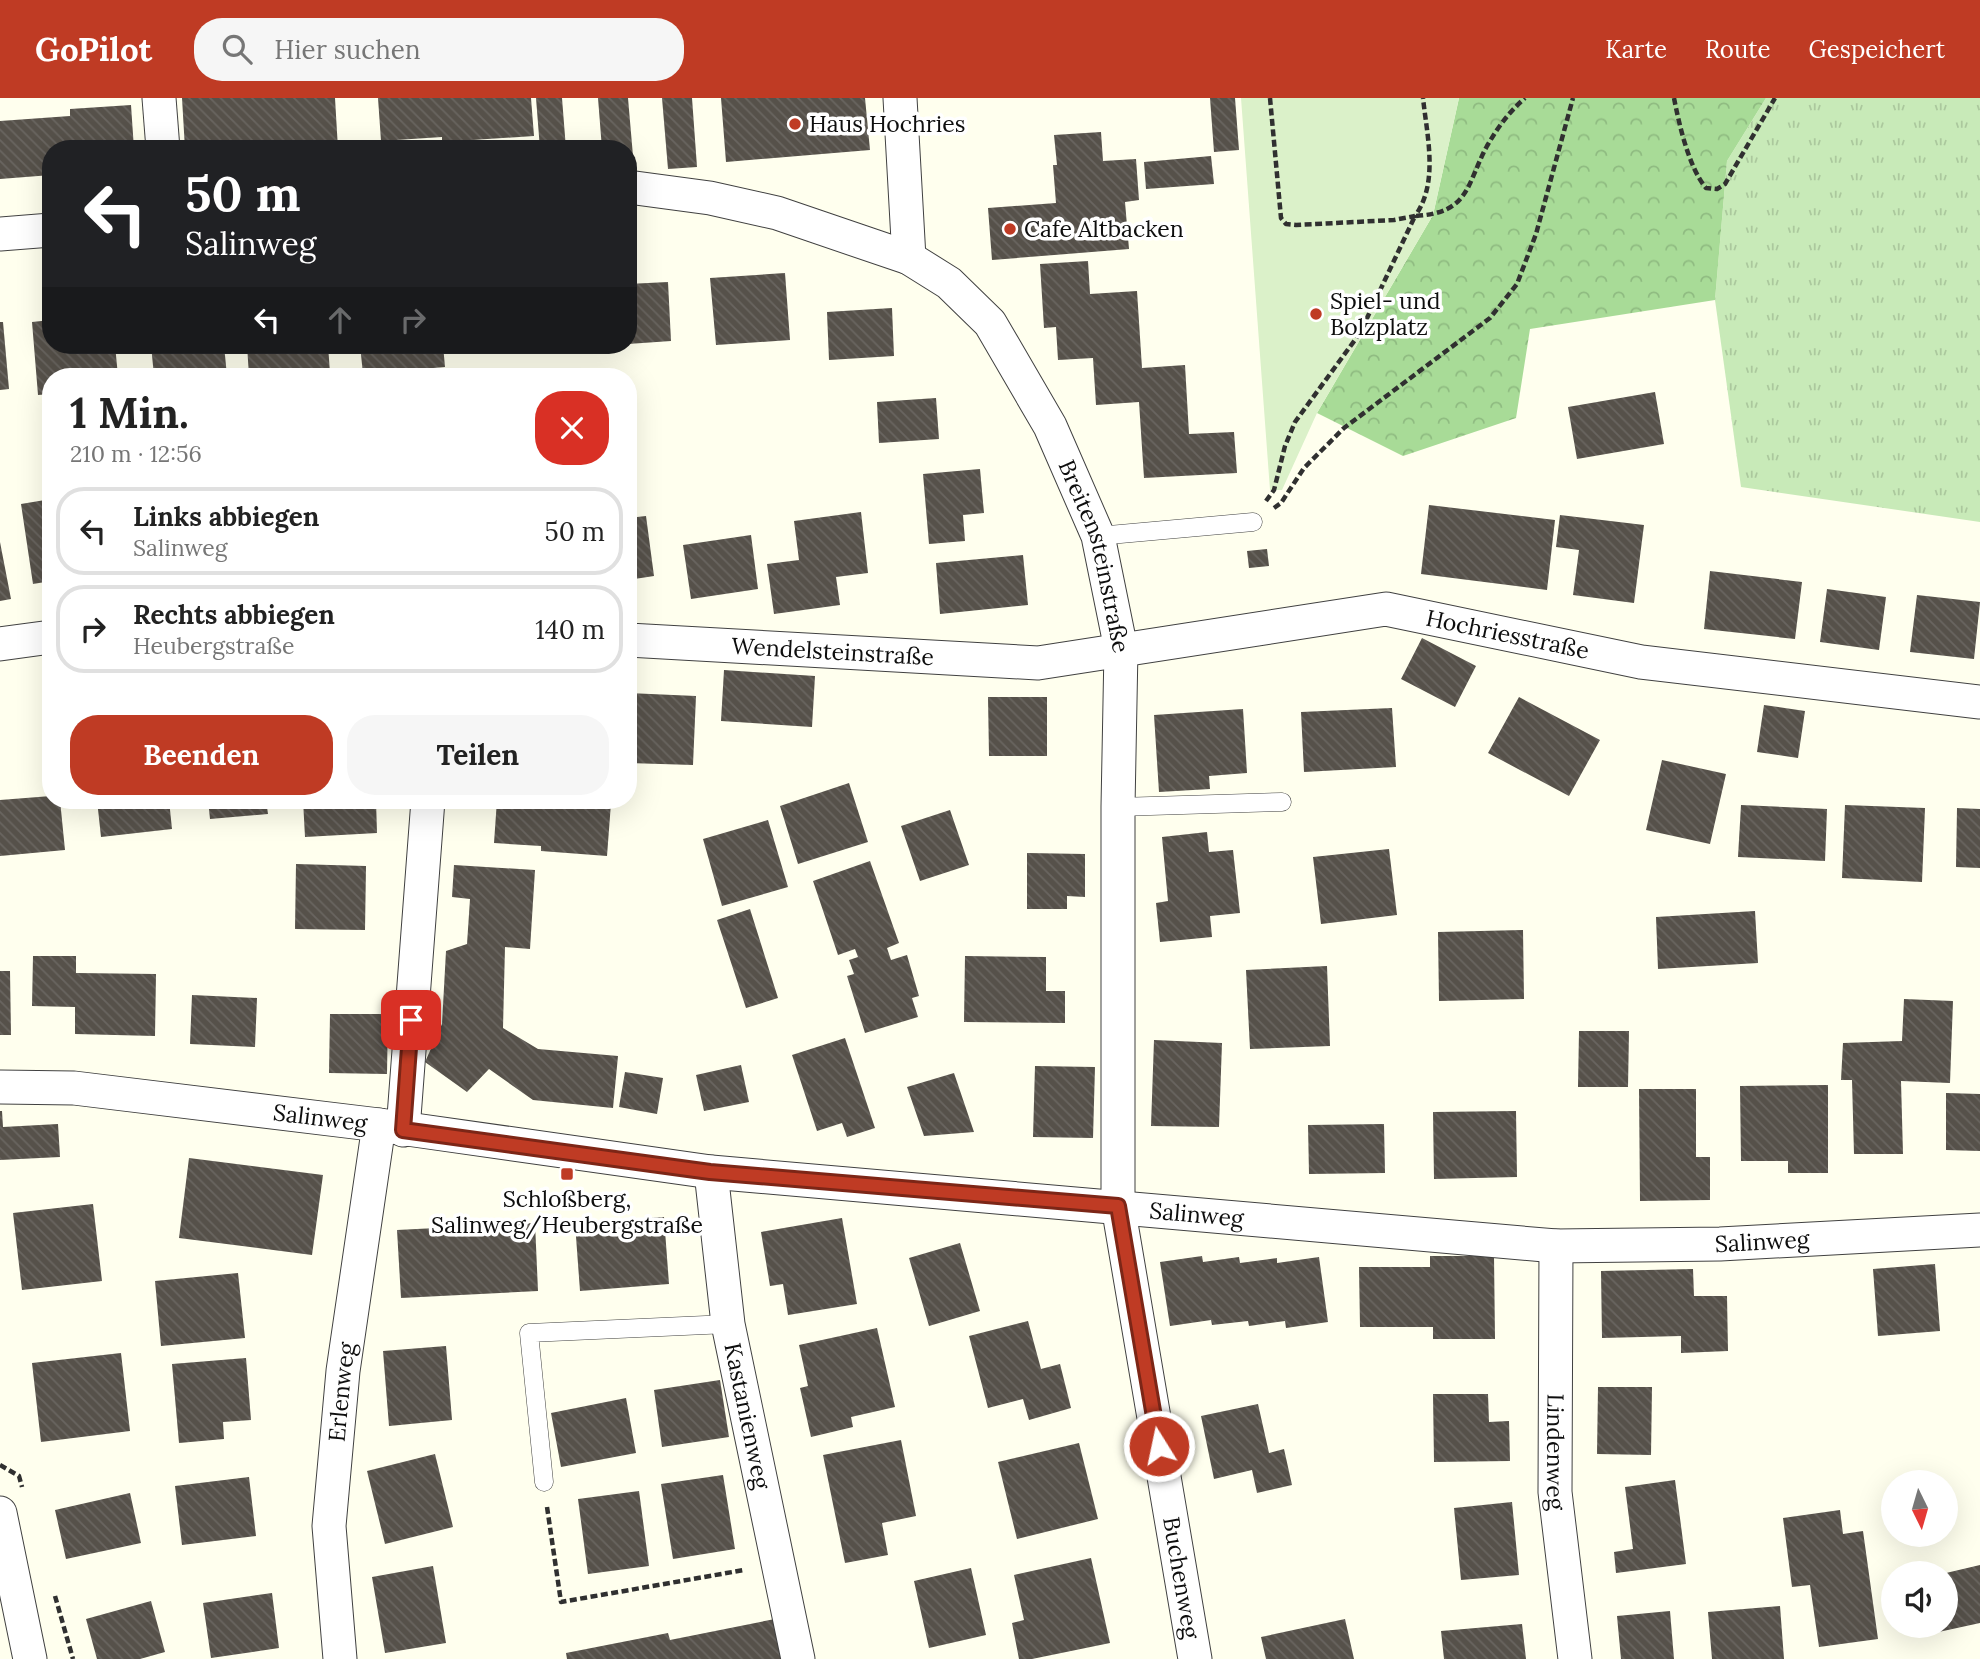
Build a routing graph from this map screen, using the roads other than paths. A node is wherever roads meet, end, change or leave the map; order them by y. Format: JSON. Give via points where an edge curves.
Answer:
{"nodes":[{"id":1,"x":159,"y":98,"type":"edge"},
{"id":2,"x":900,"y":98,"type":"edge"},
{"id":3,"x":162,"y":140,"type":"edge"},
{"id":4,"x":637,"y":188,"type":"edge"},
{"id":5,"x":42,"y":231,"type":"edge"},
{"id":6,"x":0,"y":234,"type":"edge"},
{"id":7,"x":909,"y":258,"type":"junction"},
{"id":8,"x":1253,"y":522,"type":"road end"},
{"id":9,"x":1098,"y":537,"type":"junction"},
{"id":10,"x":42,"y":638,"type":"edge"},
{"id":11,"x":637,"y":641,"type":"edge"},
{"id":12,"x":0,"y":644,"type":"edge"},
{"id":13,"x":1121,"y":649,"type":"junction"},
{"id":14,"x":1038,"y":663,"type":"joint"},
{"id":15,"x":1980,"y":702,"type":"edge"},
{"id":16,"x":1282,"y":802,"type":"dead end"},
{"id":17,"x":1118,"y":807,"type":"junction"},
{"id":18,"x":427,"y":809,"type":"edge"},
{"id":19,"x":0,"y":1087,"type":"edge"},
{"id":20,"x":391,"y":1128,"type":"junction"},
{"id":21,"x":710,"y":1172,"type":"junction"},
{"id":22,"x":1118,"y":1206,"type":"junction"},
{"id":23,"x":1980,"y":1230,"type":"edge"},
{"id":24,"x":1556,"y":1246,"type":"junction"},
{"id":25,"x":728,"y":1324,"type":"junction"},
{"id":26,"x":544,"y":1482,"type":"road end"},
{"id":27,"x":0,"y":1513,"type":"edge"},
{"id":28,"x":30,"y":1659,"type":"edge"},
{"id":29,"x":340,"y":1659,"type":"edge"},
{"id":30,"x":798,"y":1659,"type":"edge"},
{"id":31,"x":1195,"y":1659,"type":"edge"},
{"id":32,"x":1575,"y":1659,"type":"edge"}],
"edges":[{"from":1,"to":3,"type":"street"},
{"from":2,"to":7,"type":"street"},
{"from":4,"to":7,"type":"street","name":"Breitensteinstraße","via":[[777,213]]},
{"from":5,"to":6,"type":"street"},
{"from":7,"to":9,"type":"street","name":"Breitensteinstraße","via":[[948,283],[990,323],[1050,426]]},
{"from":8,"to":9,"type":"lane"},
{"from":9,"to":13,"type":"street","name":"Breitensteinstraße"},
{"from":10,"to":12,"type":"street"},
{"from":11,"to":14,"type":"street","name":"Wendelsteinstraße"},
{"from":13,"to":14,"type":"street","name":"Hochriesstraße"},
{"from":13,"to":15,"type":"street","name":"Hochriesstraße","via":[[1386,609],[1641,662]]},
{"from":13,"to":17,"type":"street","name":"Breitensteinstraße"},
{"from":16,"to":17,"type":"lane"},
{"from":17,"to":22,"type":"street","name":"Breitensteinstraße"},
{"from":18,"to":20,"type":"street","name":"Erlenweg"},
{"from":19,"to":20,"type":"street","name":"Salinweg","via":[[74,1088]]},
{"from":20,"to":21,"type":"street","name":"Salinweg"},
{"from":20,"to":29,"type":"street","name":"Erlenweg","via":[[343,1371],[329,1525]]},
{"from":21,"to":22,"type":"street","name":"Salinweg"},
{"from":21,"to":25,"type":"street","name":"Kastanienweg"},
{"from":22,"to":24,"type":"street","name":"Salinweg"},
{"from":22,"to":31,"type":"street","name":"Buchenweg"},
{"from":23,"to":24,"type":"street","name":"Salinweg","via":[[1720,1244]]},
{"from":24,"to":32,"type":"street","name":"Lindenweg","via":[[1555,1492]]},
{"from":25,"to":26,"type":"lane","via":[[530,1333]]},
{"from":25,"to":30,"type":"street","name":"Kastanienweg"},
{"from":27,"to":28,"type":"street"}]}
